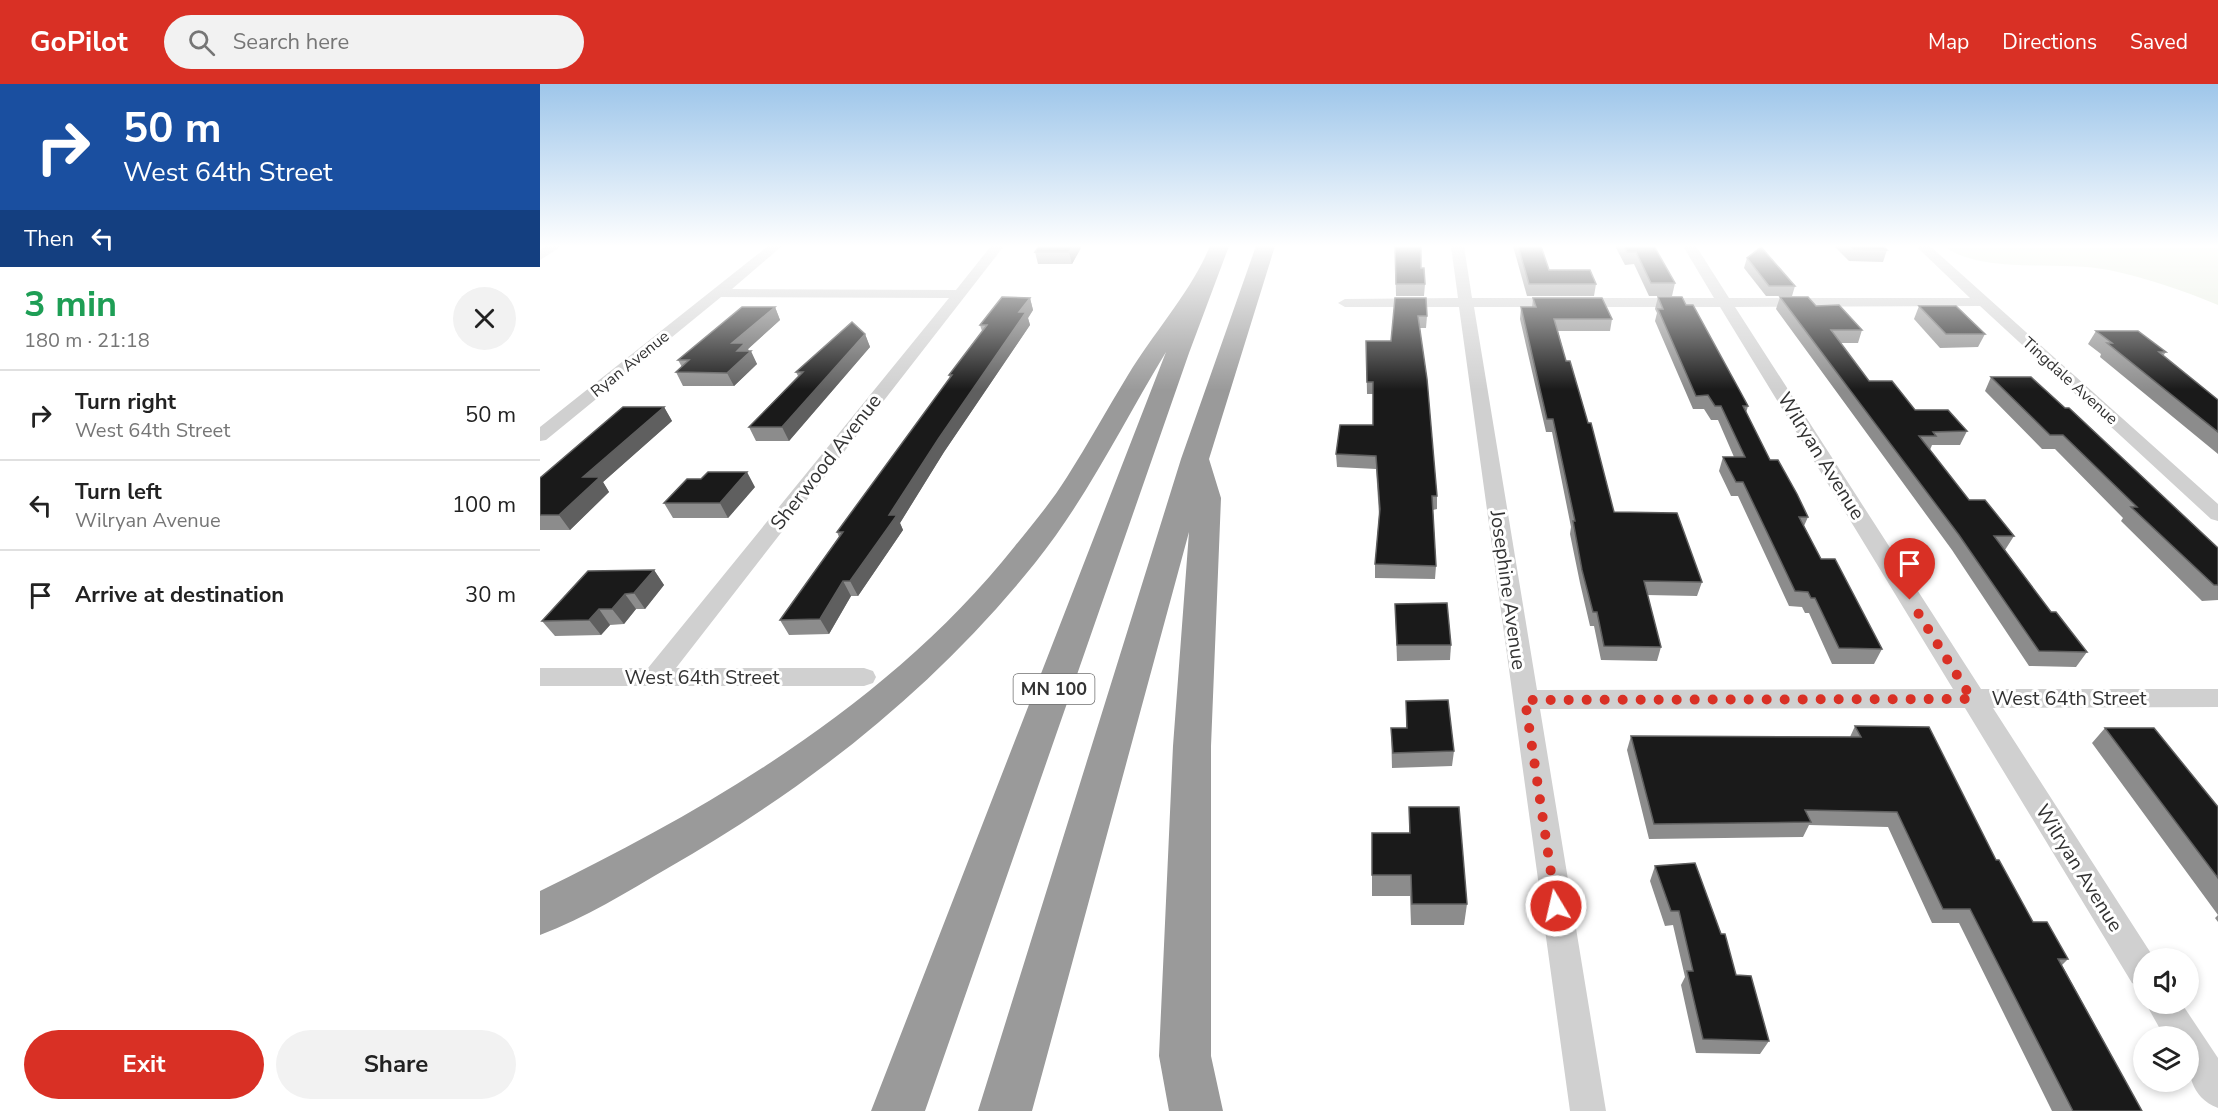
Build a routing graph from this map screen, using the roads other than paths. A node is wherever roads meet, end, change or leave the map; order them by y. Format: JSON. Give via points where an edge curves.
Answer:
{"nodes":[{"id":1,"x":717,"y":294,"type":"edge"},
{"id":2,"x":942,"y":294,"type":"edge"},
{"id":3,"x":960,"y":294,"type":"joint"},
{"id":4,"x":1191,"y":294,"type":"edge"},
{"id":5,"x":1201,"y":294,"type":"edge"},
{"id":6,"x":1250,"y":294,"type":"edge"},
{"id":7,"x":1464,"y":294,"type":"edge"},
{"id":8,"x":1719,"y":294,"type":"edge"},
{"id":9,"x":1975,"y":294,"type":"edge"},
{"id":10,"x":1984,"y":302,"type":"junction"},
{"id":11,"x":1345,"y":303,"type":"dead end"},
{"id":12,"x":1725,"y":303,"type":"junction"},
{"id":13,"x":1466,"y":304,"type":"junction"},
{"id":14,"x":540,"y":436,"type":"edge"},
{"id":15,"x":1195,"y":459,"type":"junction"},
{"id":16,"x":2218,"y":515,"type":"edge"},
{"id":17,"x":540,"y":677,"type":"edge"},
{"id":18,"x":655,"y":677,"type":"junction"},
{"id":19,"x":864,"y":677,"type":"dead end"},
{"id":20,"x":2218,"y":698,"type":"edge"},
{"id":21,"x":1972,"y":699,"type":"junction"},
{"id":22,"x":1525,"y":700,"type":"junction"},
{"id":23,"x":540,"y":914,"type":"edge"},
{"id":24,"x":2133,"y":955,"type":"edge"},
{"id":25,"x":2199,"y":1060,"type":"edge"},
{"id":26,"x":2218,"y":1090,"type":"edge"},
{"id":27,"x":898,"y":1111,"type":"edge"},
{"id":28,"x":1005,"y":1111,"type":"edge"},
{"id":29,"x":1196,"y":1111,"type":"edge"},
{"id":30,"x":1588,"y":1111,"type":"edge"}],
"edges":[{"from":1,"to":14,"type":"street","name":"Ryan Avenue"},
{"from":2,"to":3,"type":"street"},
{"from":3,"to":18,"type":"street","name":"Sherwood Avenue"},
{"from":4,"to":23,"type":"highway","via":[[1079,482],[1016,565],[938,652],[836,740],[723,817],[638,866]]},
{"from":5,"to":27,"type":"highway","number":"MN 100"},
{"from":6,"to":15,"type":"highway","number":"MN 100"},
{"from":7,"to":13,"type":"street","name":"Josephine Avenue"},
{"from":8,"to":12,"type":"street","name":"Wilryan Avenue"},
{"from":9,"to":10,"type":"street","name":"Tingdale Avenue"},
{"from":10,"to":12,"type":"street"},
{"from":10,"to":16,"type":"street","name":"Tingdale Avenue"},
{"from":11,"to":13,"type":"street"},
{"from":12,"to":13,"type":"street"},
{"from":12,"to":21,"type":"street","name":"Wilryan Avenue"},
{"from":13,"to":22,"type":"street","name":"Josephine Avenue"},
{"from":15,"to":28,"type":"highway","number":"MN 100"},
{"from":15,"to":29,"type":"highway","via":[[1206,498],[1192,746],[1185,1045]]},
{"from":17,"to":18,"type":"street","name":"West 64th Street"},
{"from":18,"to":19,"type":"street","name":"West 64th Street"},
{"from":20,"to":21,"type":"street","name":"West 64th Street"},
{"from":21,"to":22,"type":"street","name":"West 64th Street"},
{"from":21,"to":24,"type":"street","name":"Wilryan Avenue"},
{"from":22,"to":30,"type":"street","name":"Josephine Avenue"},
{"from":25,"to":26,"type":"street"}]}
